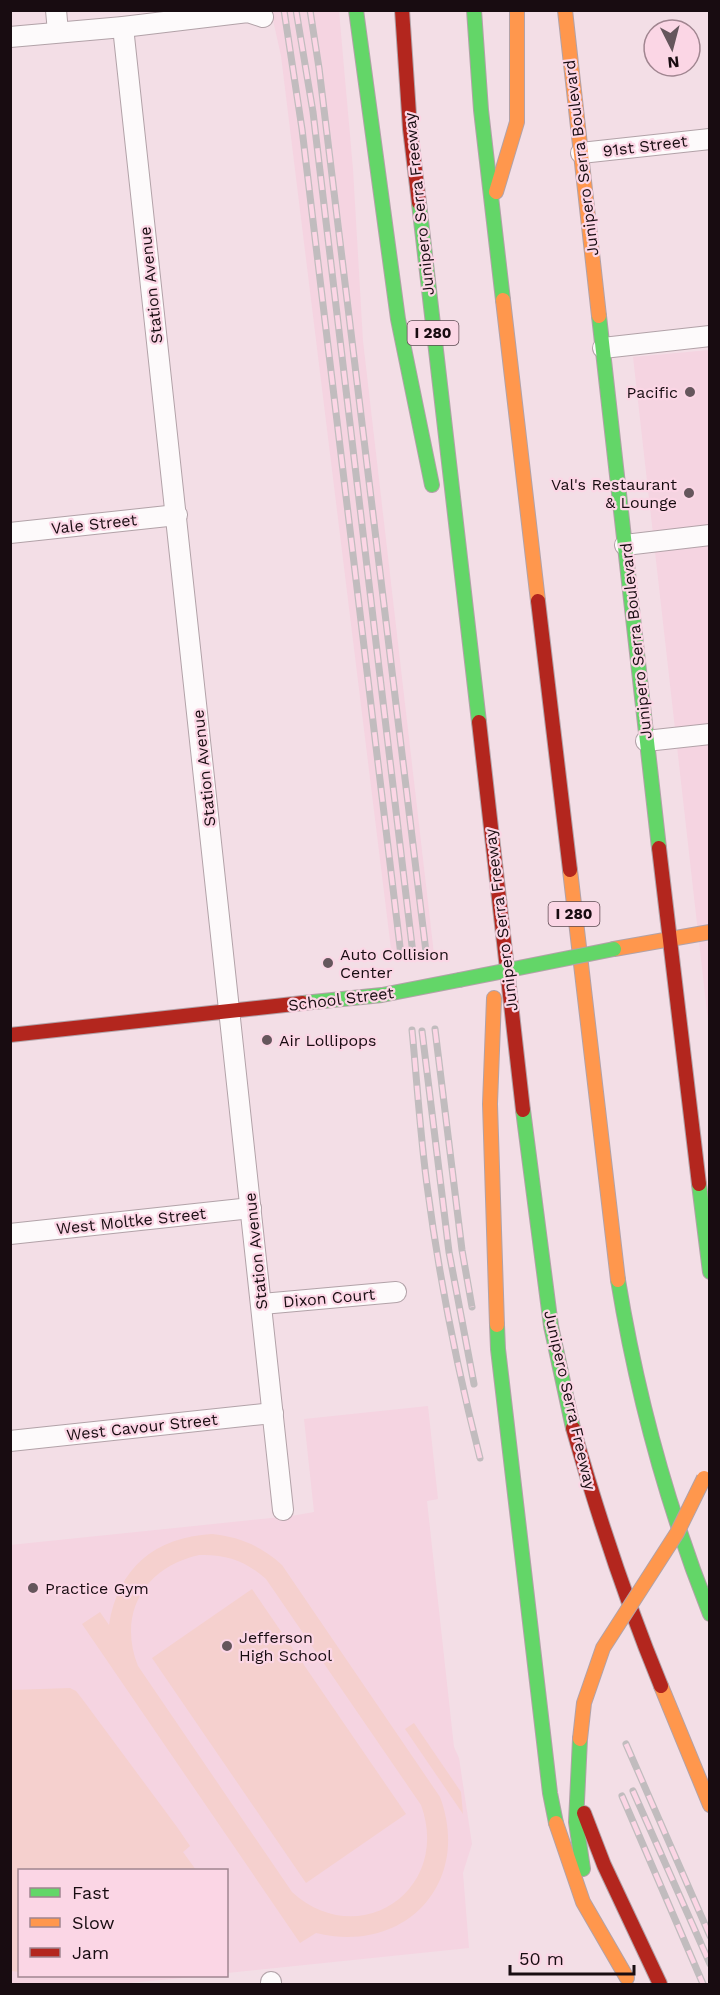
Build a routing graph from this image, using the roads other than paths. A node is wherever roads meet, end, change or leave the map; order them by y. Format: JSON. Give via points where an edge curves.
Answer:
{"nodes":[{"id":1,"x":56,"y":10,"type":"edge"},
{"id":2,"x":356,"y":10,"type":"edge"},
{"id":3,"x":402,"y":10,"type":"edge"},
{"id":4,"x":474,"y":10,"type":"edge"},
{"id":5,"x":517,"y":10,"type":"edge"},
{"id":6,"x":565,"y":10,"type":"edge"},
{"id":7,"x":262,"y":17,"type":"dead end"},
{"id":8,"x":123,"y":27,"type":"junction"},
{"id":9,"x":58,"y":32,"type":"junction"},
{"id":10,"x":10,"y":37,"type":"edge"},
{"id":11,"x":710,"y":139,"type":"edge"},
{"id":12,"x":581,"y":153,"type":"junction"},
{"id":13,"x":493,"y":202,"type":"junction"},
{"id":14,"x":710,"y":336,"type":"edge"},
{"id":15,"x":603,"y":348,"type":"junction"},
{"id":16,"x":435,"y":495,"type":"dead end"},
{"id":17,"x":177,"y":515,"type":"junction"},
{"id":18,"x":442,"y":529,"type":"dead end"},
{"id":19,"x":10,"y":533,"type":"edge"},
{"id":20,"x":710,"y":535,"type":"edge"},
{"id":21,"x":625,"y":545,"type":"junction"},
{"id":22,"x":471,"y":656,"type":"junction"},
{"id":23,"x":710,"y":734,"type":"edge"},
{"id":24,"x":646,"y":741,"type":"junction"},
{"id":25,"x":498,"y":894,"type":"junction"},
{"id":26,"x":710,"y":933,"type":"edge"},
{"id":27,"x":669,"y":940,"type":"junction"},
{"id":28,"x":230,"y":1012,"type":"junction"},
{"id":29,"x":10,"y":1035,"type":"edge"},
{"id":30,"x":702,"y":1159,"type":"edge"},
{"id":31,"x":251,"y":1208,"type":"junction"},
{"id":32,"x":10,"y":1234,"type":"edge"},
{"id":33,"x":710,"y":1272,"type":"edge"},
{"id":34,"x":396,"y":1292,"type":"dead end"},
{"id":35,"x":262,"y":1304,"type":"junction"},
{"id":36,"x":273,"y":1413,"type":"junction"},
{"id":37,"x":10,"y":1441,"type":"edge"},
{"id":38,"x":706,"y":1471,"type":"edge"},
{"id":39,"x":283,"y":1510,"type":"dead end"},
{"id":40,"x":710,"y":1614,"type":"edge"},
{"id":41,"x":578,"y":1795,"type":"junction"},
{"id":42,"x":710,"y":1805,"type":"edge"},
{"id":43,"x":628,"y":1981,"type":"edge"},
{"id":44,"x":660,"y":1984,"type":"edge"}],
"edges":[{"from":1,"to":9,"type":"street"},
{"from":2,"to":16,"type":"main road","via":[[398,319]]},
{"from":3,"to":22,"type":"main road","name":"Junipero Serra Freeway","number":"I 280","via":[[410,129]]},
{"from":4,"to":13,"type":"main road","number":"I 280"},
{"from":5,"to":13,"type":"main road","via":[[517,122]]},
{"from":6,"to":12,"type":"main road","name":"Junipero Serra Boulevard"},
{"from":7,"to":8,"type":"street","via":[[248,12]]},
{"from":8,"to":9,"type":"street"},
{"from":8,"to":17,"type":"street","name":"Station Avenue"},
{"from":9,"to":10,"type":"street"},
{"from":11,"to":12,"type":"street","name":"91st Street"},
{"from":12,"to":15,"type":"main road","name":"Junipero Serra Boulevard"},
{"from":13,"to":40,"type":"main road","number":"I 280","via":[[617,1277],[652,1444],[678,1530]]},
{"from":14,"to":15,"type":"street"},
{"from":15,"to":21,"type":"main road","name":"Junipero Serra Boulevard"},
{"from":17,"to":19,"type":"street","name":"Vale Street"},
{"from":17,"to":28,"type":"street","name":"Station Avenue"},
{"from":18,"to":22,"type":"main road"},
{"from":20,"to":21,"type":"street"},
{"from":21,"to":24,"type":"main road","name":"Junipero Serra Boulevard"},
{"from":22,"to":25,"type":"main road","name":"Junipero Serra Freeway","number":"I 280"},
{"from":23,"to":24,"type":"street"},
{"from":24,"to":27,"type":"main road","name":"Junipero Serra Boulevard"},
{"from":25,"to":42,"type":"main road","name":"Junipero Serra Freeway","number":"I 280","via":[[542,1266],[565,1394],[614,1564]]},
{"from":25,"to":43,"type":"main road","via":[[490,1104],[498,1350],[542,1735],[549,1793],[569,1866],[583,1902]]},
{"from":26,"to":27,"type":"main road","name":"School Street"},
{"from":27,"to":28,"type":"main road","name":"School Street","bridge":true,"via":[[382,995]]},
{"from":27,"to":30,"type":"main road","name":"Junipero Serra Boulevard"},
{"from":28,"to":29,"type":"main road","name":"School Street"},
{"from":28,"to":31,"type":"street","name":"Station Avenue"},
{"from":30,"to":33,"type":"main road","name":"Junipero Serra Boulevard"},
{"from":31,"to":32,"type":"street","name":"West Moltke Street"},
{"from":31,"to":35,"type":"street","name":"Station Avenue"},
{"from":34,"to":35,"type":"street","name":"Dixon Court"},
{"from":35,"to":36,"type":"street","name":"Station Avenue"},
{"from":36,"to":37,"type":"street","name":"West Cavour Street"},
{"from":36,"to":39,"type":"street","name":"Station Avenue"},
{"from":38,"to":41,"type":"main road","bridge":true,"via":[[677,1533],[603,1648],[584,1703]]},
{"from":41,"to":43,"type":"main road","via":[[579,1856]]},
{"from":41,"to":44,"type":"main road","via":[[604,1865]]}]}
